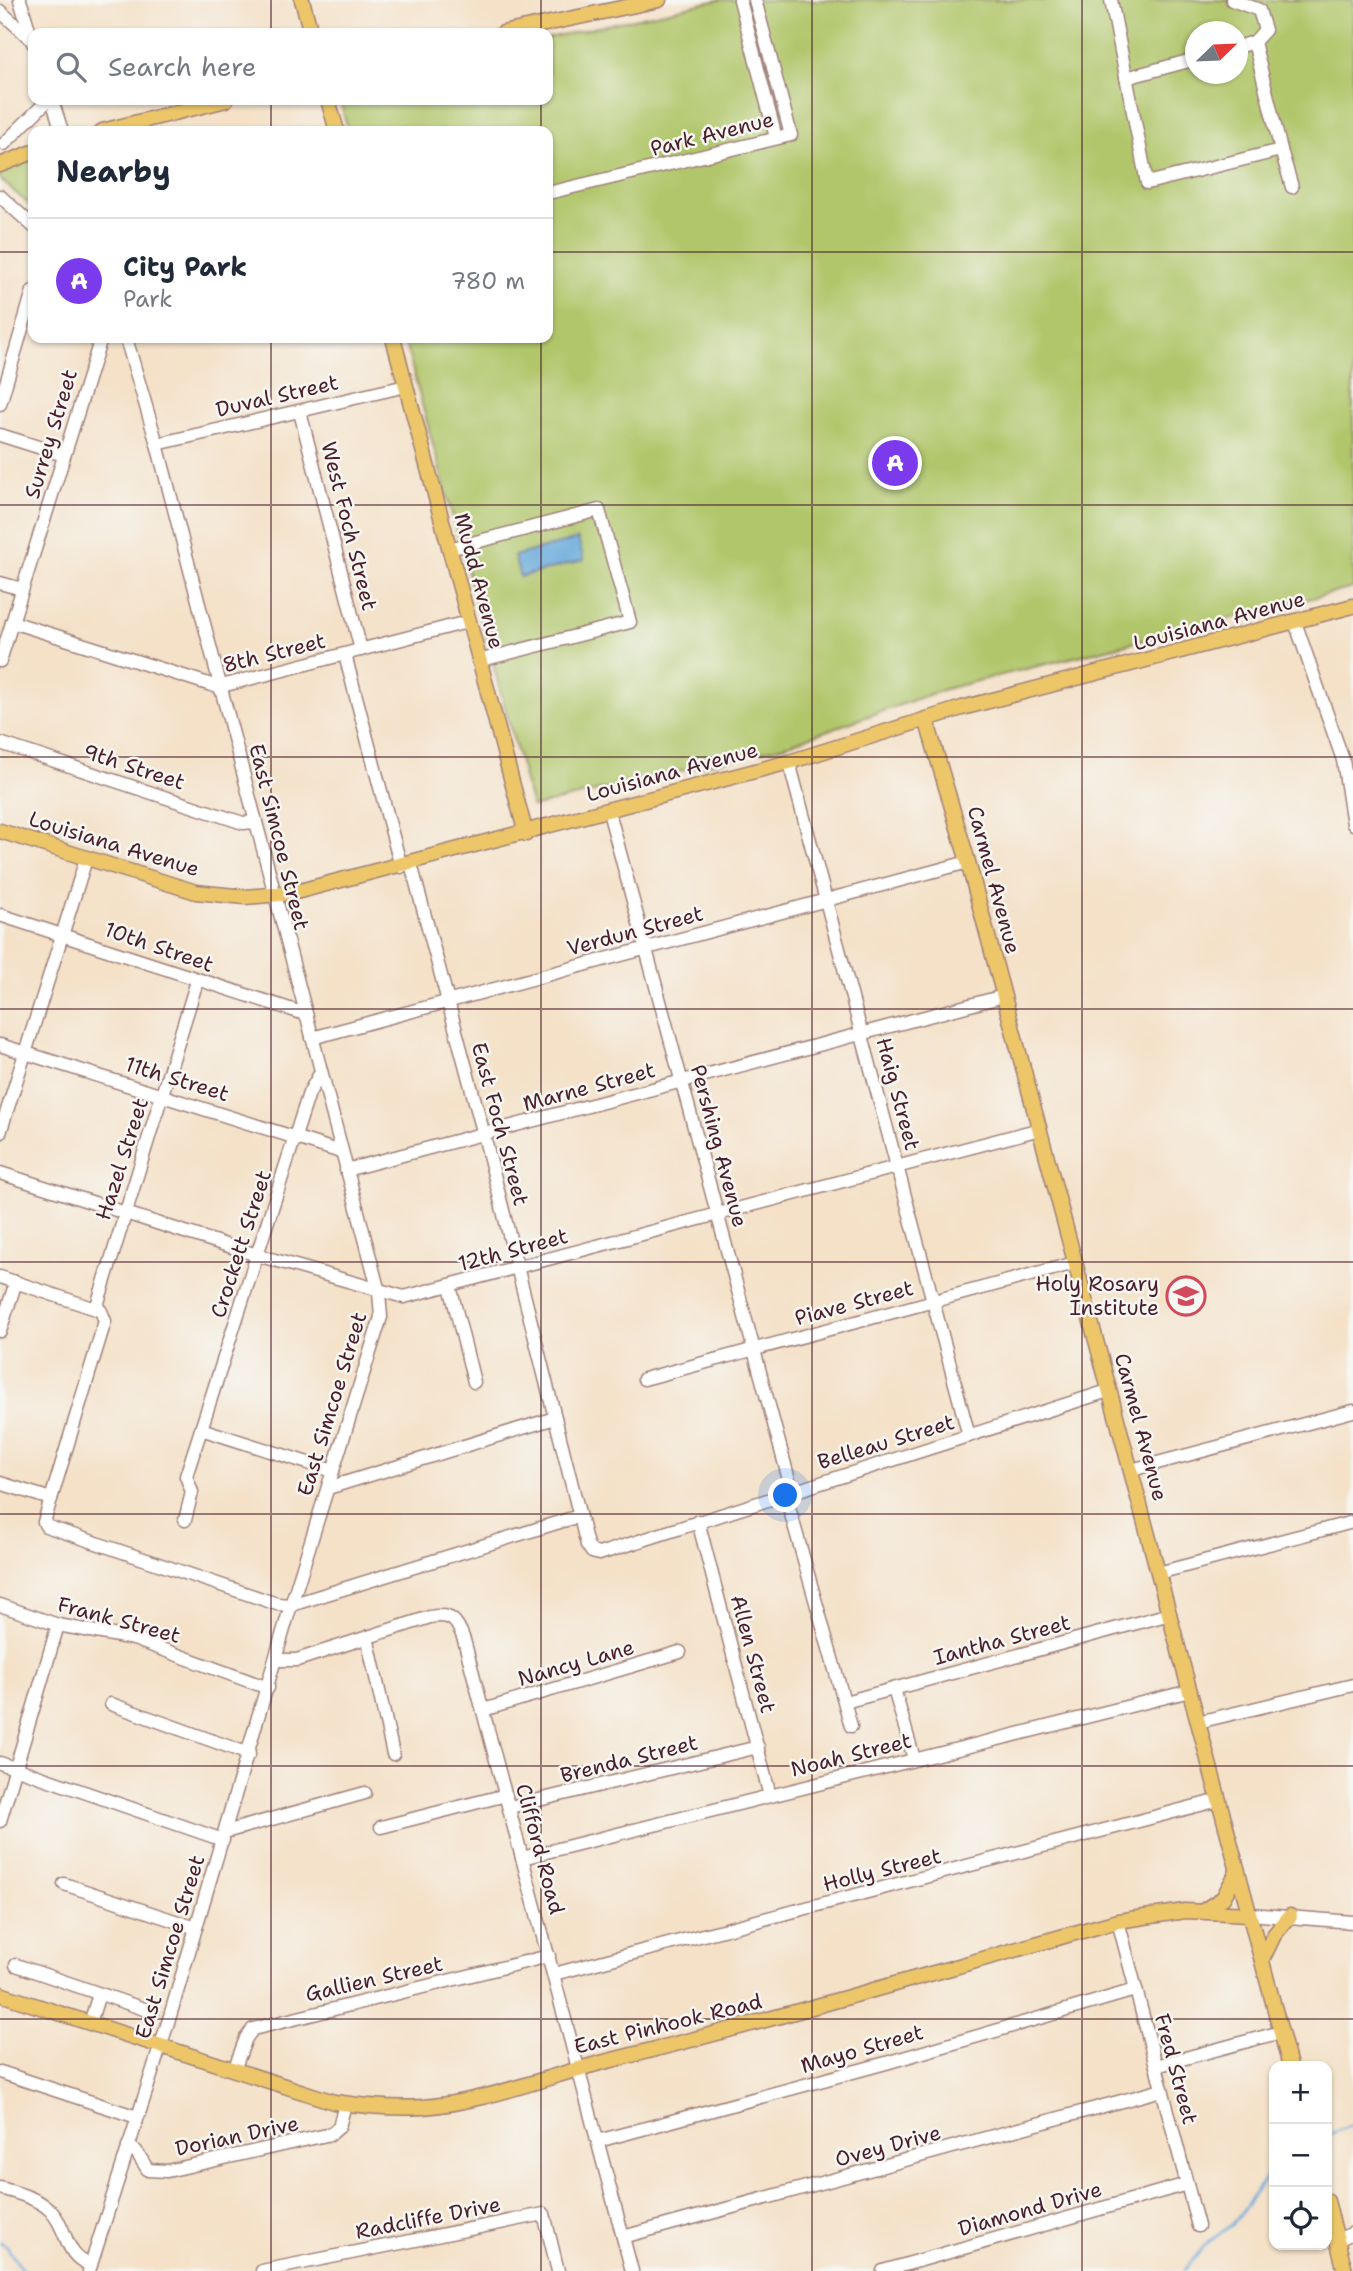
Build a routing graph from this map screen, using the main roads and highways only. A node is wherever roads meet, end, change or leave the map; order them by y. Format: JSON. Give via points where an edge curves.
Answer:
{"nodes":[{"id":1,"x":302,"y":0,"type":"edge"},
{"id":2,"x":659,"y":0,"type":"edge"},
{"id":3,"x":613,"y":5,"type":"edge"},
{"id":4,"x":310,"y":28,"type":"edge"},
{"id":5,"x":523,"y":28,"type":"edge"},
{"id":6,"x":206,"y":105,"type":"edge"},
{"id":7,"x":329,"y":105,"type":"edge"},
{"id":8,"x":122,"y":126,"type":"edge"},
{"id":9,"x":336,"y":126,"type":"edge"},
{"id":10,"x":28,"y":154,"type":"edge"},
{"id":11,"x":0,"y":165,"type":"edge"},
{"id":12,"x":394,"y":343,"type":"edge"},
{"id":13,"x":1353,"y":606,"type":"edge"},
{"id":14,"x":926,"y":719,"type":"junction"},
{"id":15,"x":0,"y":831,"type":"edge"},
{"id":16,"x":526,"y":834,"type":"junction"},
{"id":17,"x":1237,"y":1872,"type":"junction"},
{"id":18,"x":1203,"y":1911,"type":"junction"},
{"id":19,"x":1249,"y":1913,"type":"junction"},
{"id":20,"x":1290,"y":1916,"type":"road end"},
{"id":21,"x":1262,"y":1960,"type":"junction"},
{"id":22,"x":0,"y":1994,"type":"edge"},
{"id":23,"x":1289,"y":2061,"type":"edge"},
{"id":24,"x":1332,"y":2220,"type":"edge"},
{"id":25,"x":1345,"y":2271,"type":"edge"}],
"edges":[{"from":1,"to":4,"type":"main road"},
{"from":2,"to":3,"type":"main road"},
{"from":3,"to":5,"type":"main road"},
{"from":6,"to":8,"type":"main road"},
{"from":7,"to":9,"type":"main road"},
{"from":10,"to":11,"type":"main road"},
{"from":12,"to":16,"type":"main road","name":"Mudd Avenue"},
{"from":13,"to":14,"type":"main road","name":"Louisiana Avenue"},
{"from":14,"to":16,"type":"main road","name":"Louisiana Avenue"},
{"from":14,"to":17,"type":"main road","name":"Carmel Avenue"},
{"from":15,"to":16,"type":"main road","name":"Louisiana Avenue","via":[[196,892],[232,897],[274,896]]},
{"from":17,"to":18,"type":"main road","via":[[1223,1898]]},
{"from":17,"to":19,"type":"main road","name":"Carmel Avenue"},
{"from":18,"to":19,"type":"main road","name":"East Pinhook Road"},
{"from":18,"to":22,"type":"main road","name":"East Pinhook Road","via":[[1118,1921],[452,2103],[402,2108],[345,2104],[294,2091]]},
{"from":19,"to":21,"type":"main road","name":"Carmel Avenue"},
{"from":20,"to":21,"type":"main road"},
{"from":21,"to":23,"type":"main road","name":"Carmel Avenue"},
{"from":24,"to":25,"type":"main road"}]}
